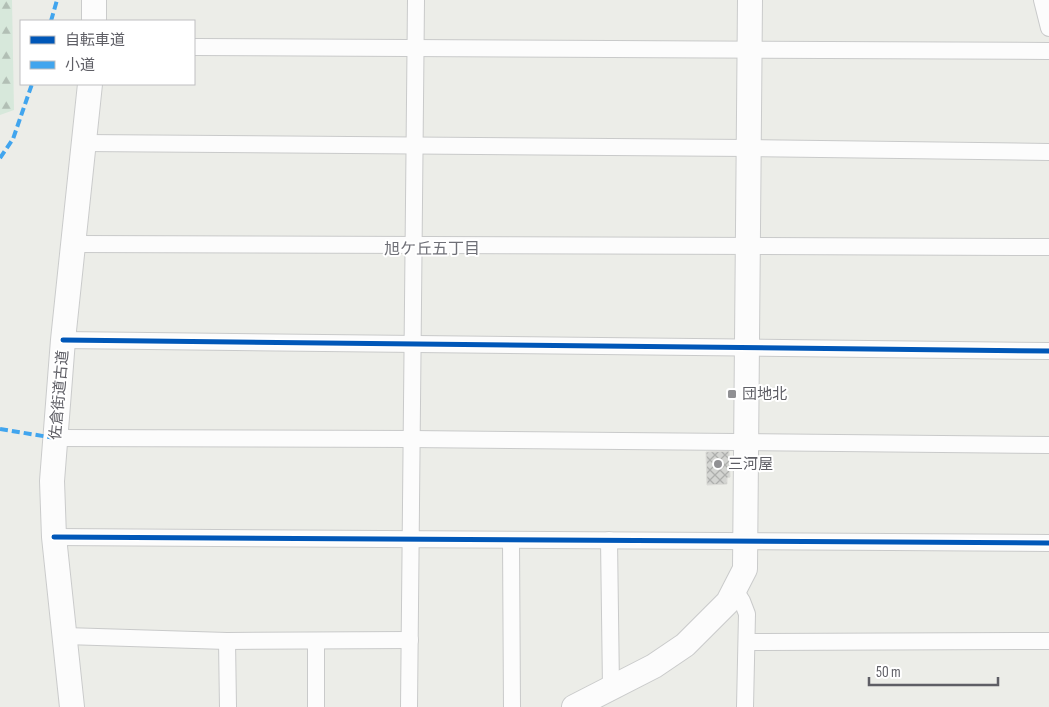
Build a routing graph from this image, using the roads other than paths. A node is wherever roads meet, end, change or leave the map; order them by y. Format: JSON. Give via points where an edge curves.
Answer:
{"nodes":[{"id":1,"x":94,"y":0,"type":"edge"},
{"id":2,"x":416,"y":0,"type":"edge"},
{"id":3,"x":750,"y":0,"type":"edge"},
{"id":4,"x":1042,"y":0,"type":"edge"},
{"id":5,"x":94,"y":20,"type":"edge"},
{"id":6,"x":1049,"y":28,"type":"edge"},
{"id":7,"x":195,"y":46,"type":"edge"},
{"id":8,"x":415,"y":48,"type":"junction"},
{"id":9,"x":749,"y":49,"type":"junction"},
{"id":10,"x":1049,"y":51,"type":"edge"},
{"id":11,"x":90,"y":85,"type":"edge"},
{"id":12,"x":83,"y":143,"type":"junction"},
{"id":13,"x":414,"y":146,"type":"junction"},
{"id":14,"x":748,"y":148,"type":"junction"},
{"id":15,"x":1049,"y":152,"type":"edge"},
{"id":16,"x":74,"y":244,"type":"junction"},
{"id":17,"x":413,"y":245,"type":"junction"},
{"id":18,"x":748,"y":246,"type":"junction"},
{"id":19,"x":1049,"y":247,"type":"edge"},
{"id":20,"x":63,"y":340,"type":"junction"},
{"id":21,"x":412,"y":344,"type":"junction"},
{"id":22,"x":747,"y":347,"type":"junction"},
{"id":23,"x":1049,"y":350,"type":"edge"},
{"id":24,"x":55,"y":438,"type":"junction"},
{"id":25,"x":411,"y":439,"type":"junction"},
{"id":26,"x":746,"y":442,"type":"junction"},
{"id":27,"x":1049,"y":445,"type":"edge"},
{"id":28,"x":54,"y":537,"type":"junction"},
{"id":29,"x":411,"y":539,"type":"junction"},
{"id":30,"x":511,"y":540,"type":"junction"},
{"id":31,"x":609,"y":540,"type":"junction"},
{"id":32,"x":746,"y":541,"type":"junction"},
{"id":33,"x":1049,"y":543,"type":"edge"},
{"id":34,"x":735,"y":590,"type":"junction"},
{"id":35,"x":65,"y":636,"type":"junction"},
{"id":36,"x":410,"y":640,"type":"junction"},
{"id":37,"x":227,"y":641,"type":"junction"},
{"id":38,"x":316,"y":641,"type":"junction"},
{"id":39,"x":1049,"y":641,"type":"edge"},
{"id":40,"x":747,"y":642,"type":"junction"},
{"id":41,"x":611,"y":688,"type":"junction"},
{"id":42,"x":72,"y":707,"type":"edge"},
{"id":43,"x":228,"y":707,"type":"edge"},
{"id":44,"x":316,"y":707,"type":"edge"},
{"id":45,"x":409,"y":707,"type":"edge"},
{"id":46,"x":512,"y":707,"type":"edge"},
{"id":47,"x":574,"y":707,"type":"edge"},
{"id":48,"x":745,"y":707,"type":"edge"}],
"edges":[{"from":1,"to":5,"type":"street"},
{"from":2,"to":8,"type":"street"},
{"from":3,"to":9,"type":"street"},
{"from":4,"to":6,"type":"street"},
{"from":7,"to":8,"type":"street"},
{"from":8,"to":9,"type":"street"},
{"from":8,"to":13,"type":"street"},
{"from":9,"to":10,"type":"street"},
{"from":9,"to":14,"type":"street"},
{"from":11,"to":12,"type":"street","name":"佐倉街道古道"},
{"from":12,"to":13,"type":"street"},
{"from":12,"to":16,"type":"street","name":"佐倉街道古道"},
{"from":13,"to":14,"type":"street"},
{"from":13,"to":17,"type":"street"},
{"from":14,"to":15,"type":"street"},
{"from":14,"to":18,"type":"street"},
{"from":16,"to":17,"type":"street"},
{"from":16,"to":20,"type":"street","name":"佐倉街道古道"},
{"from":17,"to":18,"type":"street"},
{"from":17,"to":21,"type":"street"},
{"from":18,"to":19,"type":"street"},
{"from":18,"to":22,"type":"street"},
{"from":20,"to":21,"type":"street"},
{"from":20,"to":24,"type":"street","name":"佐倉街道古道"},
{"from":21,"to":22,"type":"street"},
{"from":21,"to":25,"type":"street"},
{"from":22,"to":23,"type":"street"},
{"from":22,"to":26,"type":"street"},
{"from":24,"to":25,"type":"street"},
{"from":24,"to":28,"type":"street","name":"佐倉街道古道","via":[[52,481]]},
{"from":25,"to":26,"type":"street"},
{"from":25,"to":29,"type":"street"},
{"from":26,"to":27,"type":"street"},
{"from":26,"to":32,"type":"street"},
{"from":28,"to":29,"type":"street"},
{"from":28,"to":35,"type":"street","name":"佐倉街道古道"},
{"from":29,"to":30,"type":"street"},
{"from":29,"to":36,"type":"street"},
{"from":30,"to":31,"type":"street"},
{"from":30,"to":46,"type":"street"},
{"from":31,"to":32,"type":"street"},
{"from":31,"to":41,"type":"street"},
{"from":32,"to":33,"type":"street"},
{"from":32,"to":34,"type":"street","via":[[744,570]]},
{"from":34,"to":40,"type":"street","via":[[747,614]]},
{"from":34,"to":41,"type":"street","via":[[728,602],[685,645],[654,666]]},
{"from":35,"to":37,"type":"street"},
{"from":35,"to":42,"type":"street","name":"佐倉街道古道"},
{"from":36,"to":38,"type":"street"},
{"from":36,"to":45,"type":"street"},
{"from":37,"to":38,"type":"street"},
{"from":37,"to":43,"type":"street"},
{"from":38,"to":44,"type":"street"},
{"from":39,"to":40,"type":"street"},
{"from":40,"to":48,"type":"street"},
{"from":41,"to":47,"type":"street"}]}
